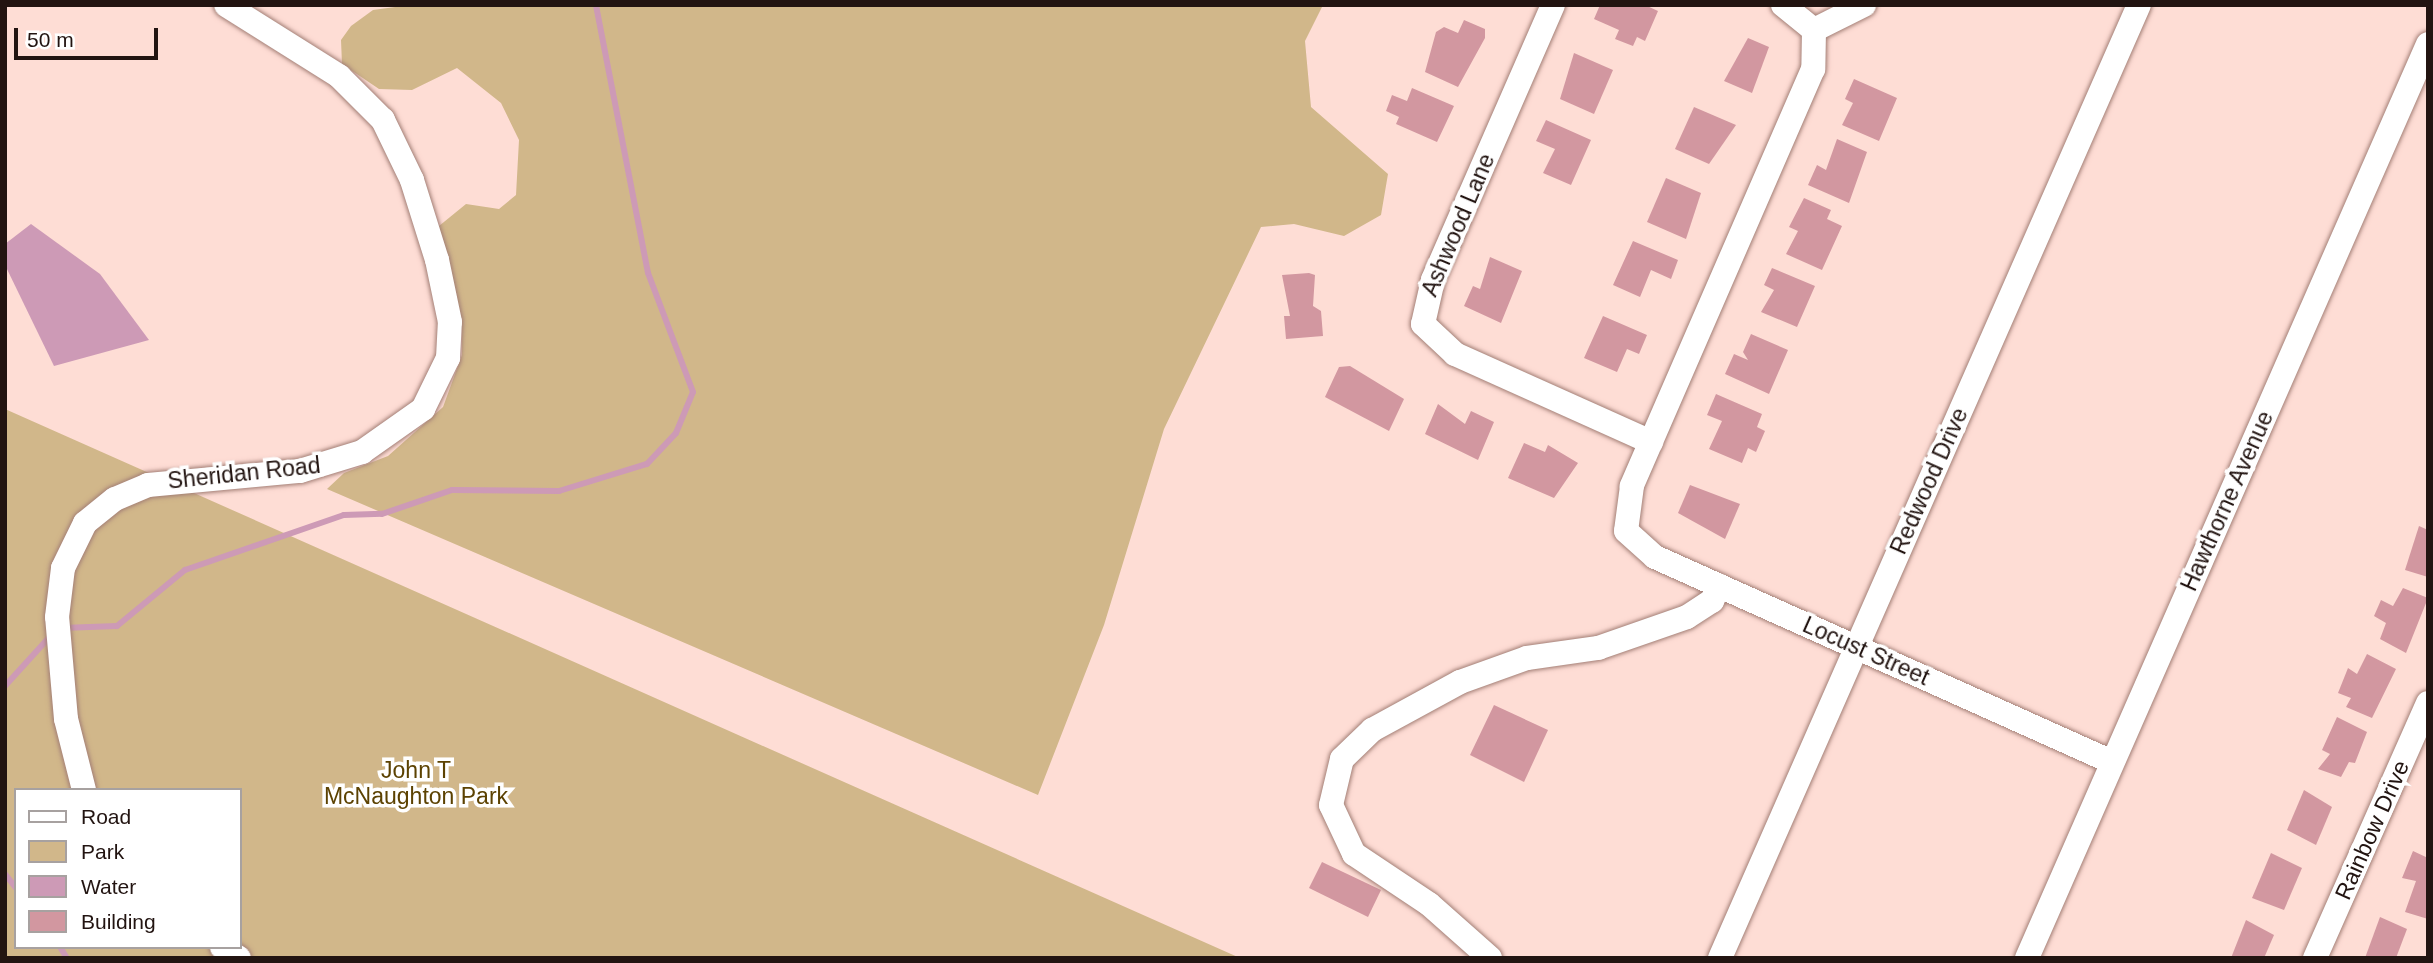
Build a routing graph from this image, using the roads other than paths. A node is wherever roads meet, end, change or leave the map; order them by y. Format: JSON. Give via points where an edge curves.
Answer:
{"nodes":[{"id":1,"x":226,"y":5,"type":"edge"},
{"id":2,"x":1553,"y":5,"type":"edge"},
{"id":3,"x":1783,"y":5,"type":"edge"},
{"id":4,"x":1864,"y":5,"type":"edge"},
{"id":5,"x":2139,"y":5,"type":"edge"},
{"id":6,"x":1814,"y":30,"type":"junction"},
{"id":7,"x":2428,"y":44,"type":"edge"},
{"id":8,"x":1651,"y":442,"type":"junction"},
{"id":9,"x":1719,"y":586,"type":"junction"},
{"id":10,"x":1857,"y":647,"type":"junction"},
{"id":11,"x":2428,"y":703,"type":"edge"},
{"id":12,"x":2112,"y":762,"type":"junction"},
{"id":13,"x":84,"y":788,"type":"edge"},
{"id":14,"x":1490,"y":958,"type":"edge"},
{"id":15,"x":1720,"y":958,"type":"edge"},
{"id":16,"x":2027,"y":958,"type":"edge"},
{"id":17,"x":2315,"y":958,"type":"edge"}],
"edges":[{"from":1,"to":13,"type":"street","name":"Sheridan Road","via":[[339,76],[383,120],[412,180],[437,260],[451,333],[446,370],[412,419],[362,452],[300,471],[162,482],[115,499],[72,542],[57,617],[58,653]]},
{"from":2,"to":8,"type":"street","name":"Ashwood Lane","via":[[1427,293],[1423,324],[1455,354]]},
{"from":3,"to":6,"type":"street"},
{"from":4,"to":6,"type":"street"},
{"from":5,"to":10,"type":"street","name":"Redwood Drive"},
{"from":6,"to":8,"type":"street","via":[[1810,77]]},
{"from":7,"to":12,"type":"street","name":"Hawthorne Avenue"},
{"from":8,"to":9,"type":"street","name":"Locust Street","via":[[1628,498],[1626,531],[1644,551]]},
{"from":9,"to":10,"type":"street","name":"Locust Street"},
{"from":9,"to":14,"type":"street","via":[[1712,601],[1687,617],[1460,682],[1372,730],[1342,759],[1331,805],[1354,853],[1429,904]]},
{"from":10,"to":12,"type":"street","name":"Locust Street"},
{"from":10,"to":15,"type":"street","name":"Redwood Drive"},
{"from":11,"to":17,"type":"street","name":"Rainbow Drive"},
{"from":12,"to":16,"type":"street","name":"Hawthorne Avenue"}]}
